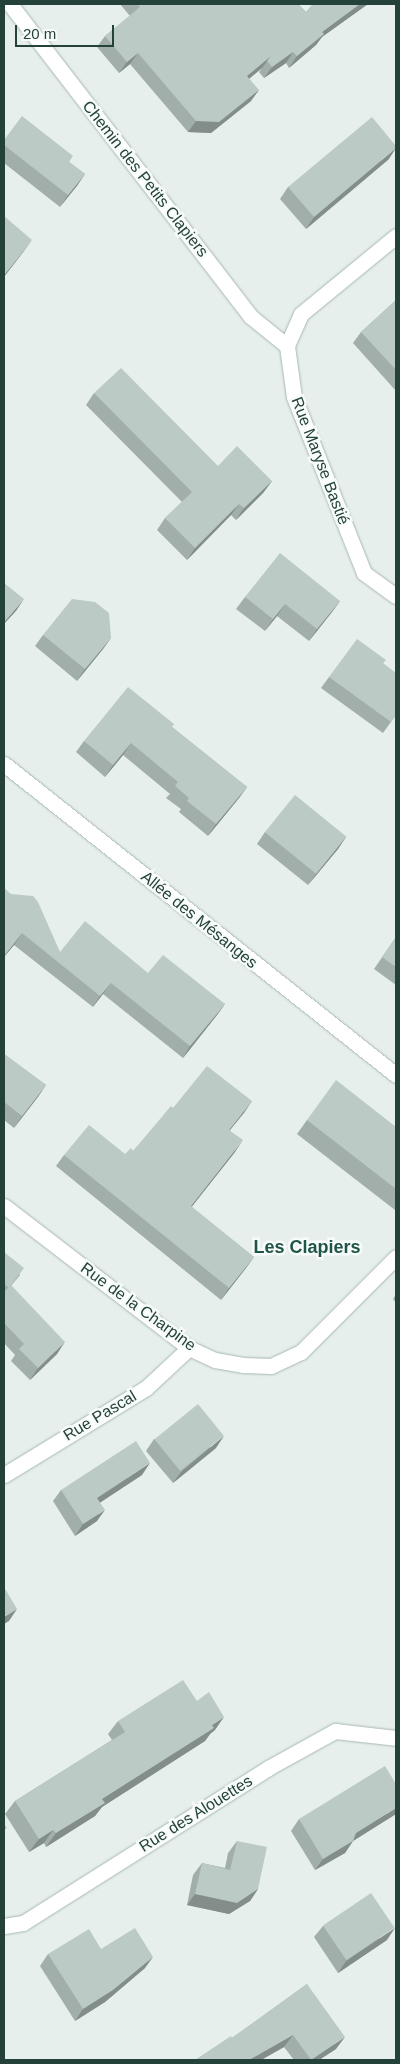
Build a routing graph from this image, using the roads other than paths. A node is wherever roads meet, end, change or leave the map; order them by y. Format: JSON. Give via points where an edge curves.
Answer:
{"nodes":[{"id":1,"x":10,"y":4,"type":"edge"},
{"id":2,"x":396,"y":236,"type":"edge"},
{"id":3,"x":287,"y":346,"type":"junction"},
{"id":4,"x":396,"y":596,"type":"edge"},
{"id":5,"x":4,"y":764,"type":"edge"},
{"id":6,"x":396,"y":1075,"type":"edge"},
{"id":7,"x":4,"y":1206,"type":"edge"},
{"id":8,"x":396,"y":1257,"type":"edge"},
{"id":9,"x":189,"y":1348,"type":"junction"},
{"id":10,"x":4,"y":1475,"type":"edge"},
{"id":11,"x":396,"y":1738,"type":"edge"},
{"id":12,"x":4,"y":1926,"type":"edge"}],
"edges":[{"from":1,"to":3,"type":"street","name":"Chemin des Petits Clapiers","via":[[250,316]]},
{"from":2,"to":3,"type":"street","via":[[301,314]]},
{"from":3,"to":4,"type":"street","name":"Rue Maryse Bastié","via":[[294,397],[364,573]]},
{"from":5,"to":6,"type":"street","name":"Allée des Mésanges"},
{"from":7,"to":9,"type":"street","name":"Rue de la Charpine"},
{"from":8,"to":9,"type":"street","name":"Rue de la Charpine","via":[[301,1352],[272,1366],[215,1360]]},
{"from":9,"to":10,"type":"street","name":"Rue Pascal","via":[[146,1388]]},
{"from":11,"to":12,"type":"street","name":"Rue des Alouettes","via":[[335,1730],[268,1768],[23,1923]]}]}
